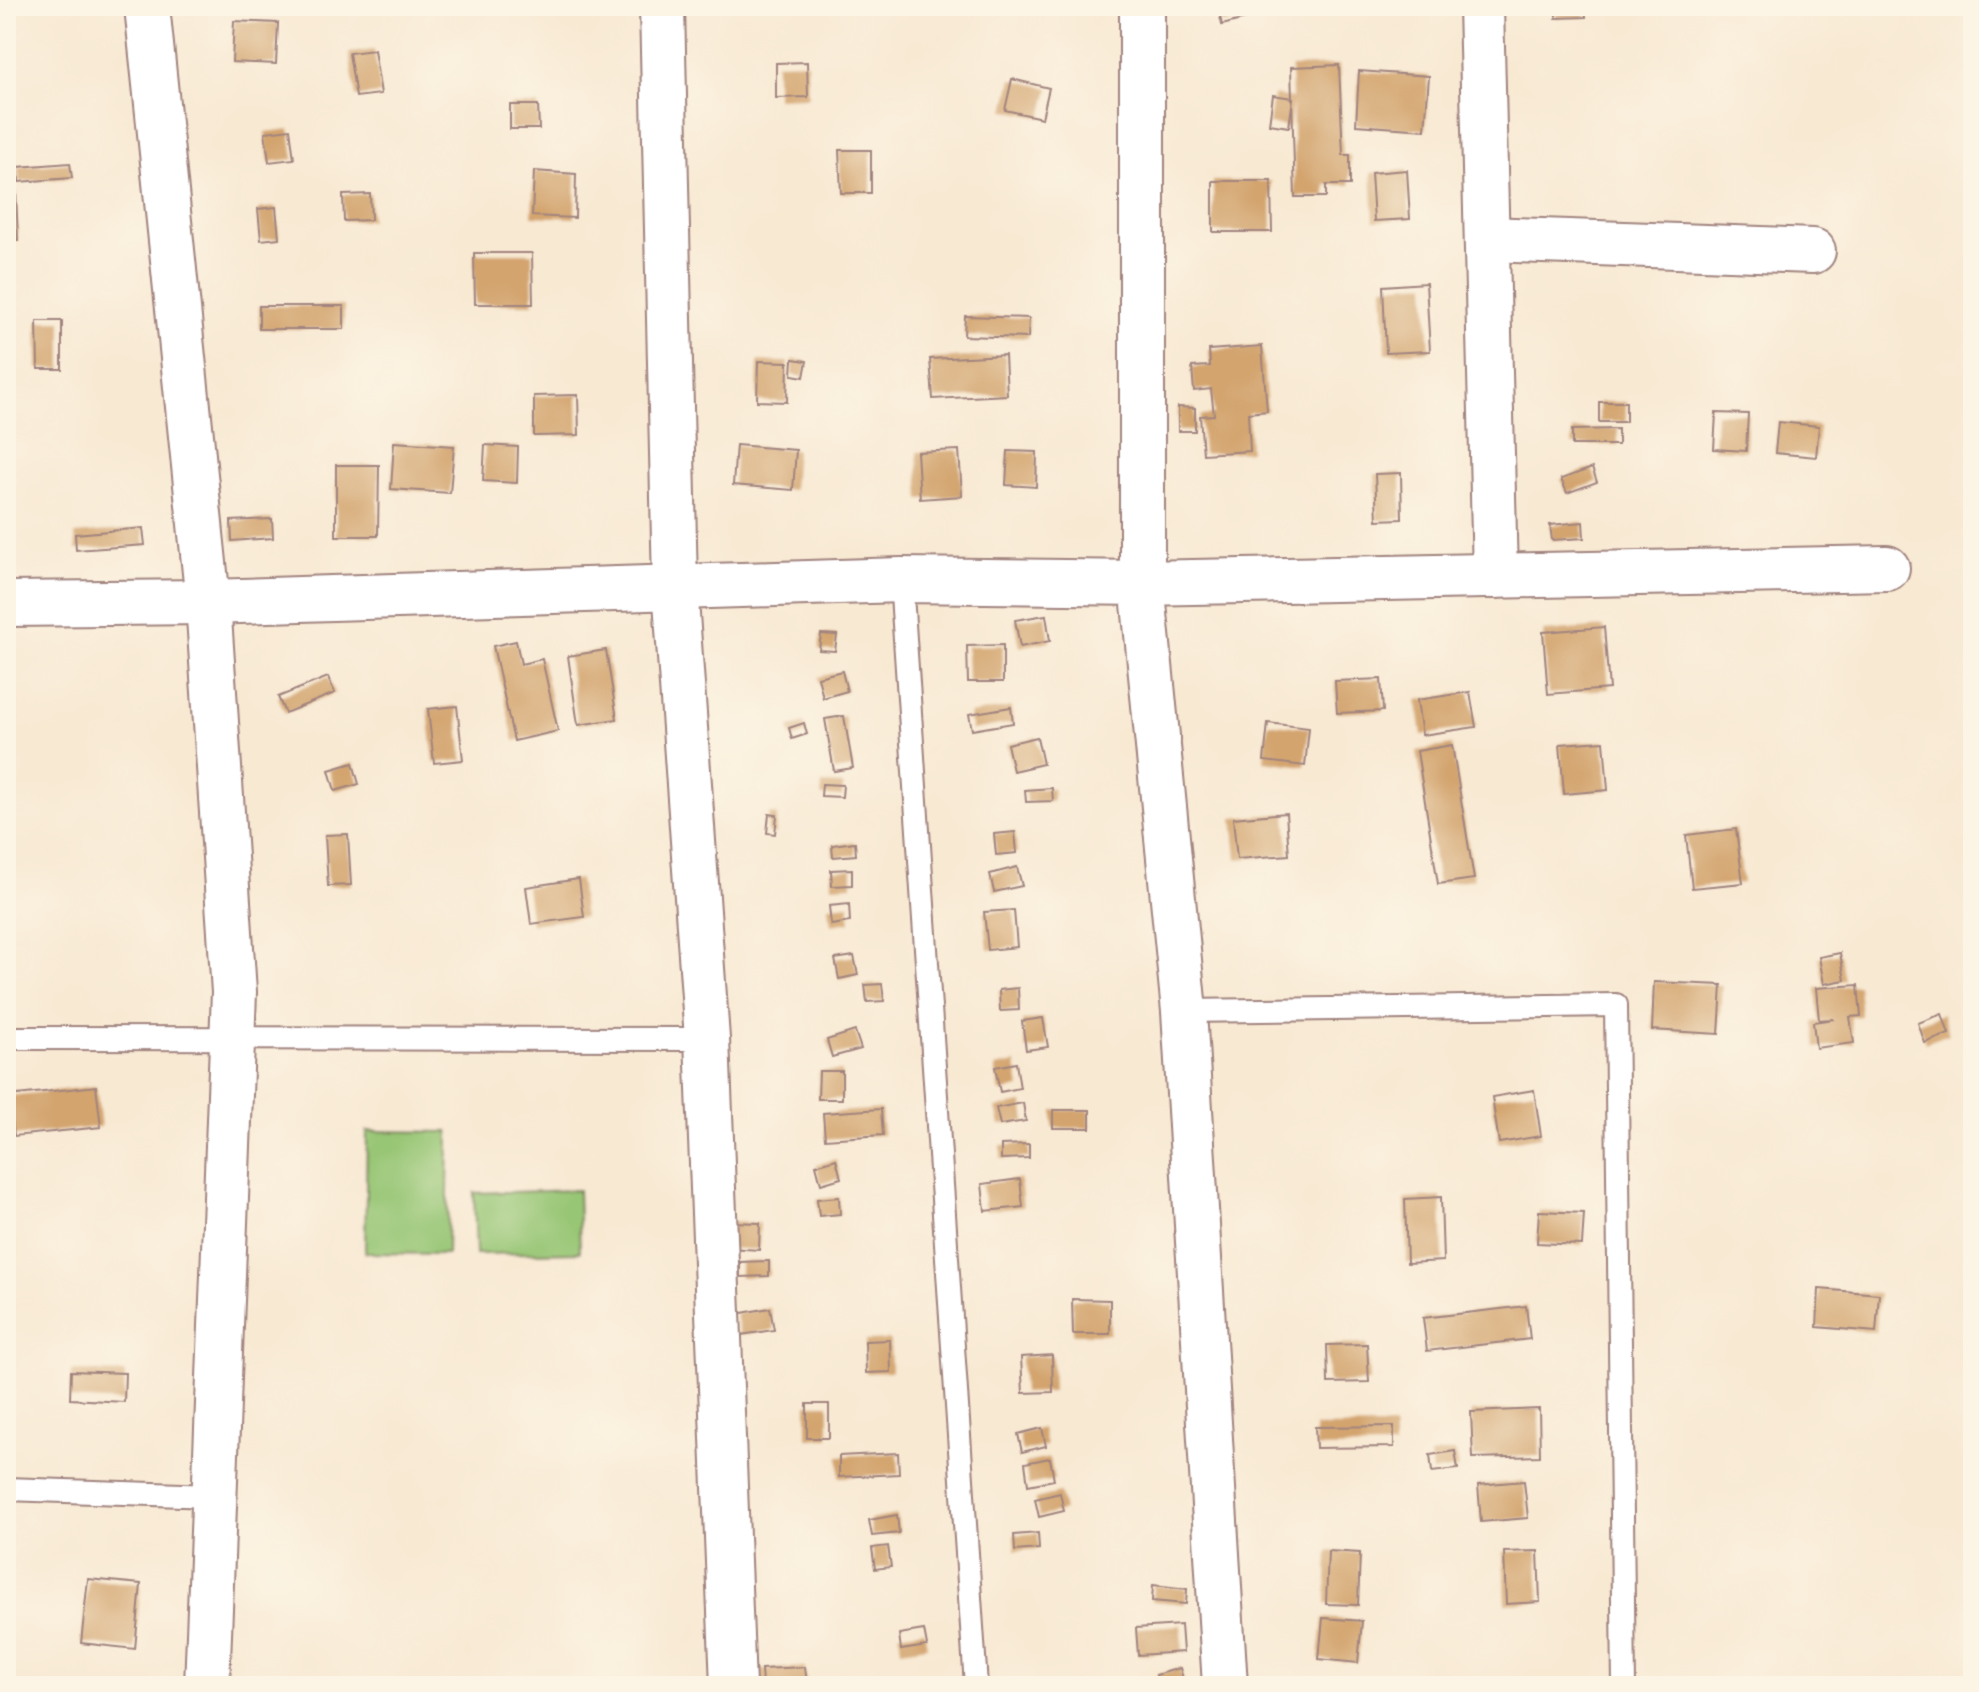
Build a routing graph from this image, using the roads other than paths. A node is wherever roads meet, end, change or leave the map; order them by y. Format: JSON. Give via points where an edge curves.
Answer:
{"nodes":[{"id":1,"x":147,"y":6,"type":"edge"},
{"id":2,"x":662,"y":6,"type":"edge"},
{"id":3,"x":1142,"y":6,"type":"edge"},
{"id":4,"x":1481,"y":6,"type":"edge"},
{"id":5,"x":1487,"y":239,"type":"junction"},
{"id":6,"x":1813,"y":251,"type":"dead end"},
{"id":7,"x":1887,"y":568,"type":"dead end"},
{"id":8,"x":1495,"y":576,"type":"junction"},
{"id":9,"x":901,"y":580,"type":"junction"},
{"id":10,"x":1142,"y":583,"type":"junction"},
{"id":11,"x":675,"y":586,"type":"junction"},
{"id":12,"x":208,"y":602,"type":"junction"},
{"id":13,"x":6,"y":604,"type":"edge"},
{"id":14,"x":1184,"y":1011,"type":"junction"},
{"id":15,"x":6,"y":1038,"type":"edge"},
{"id":16,"x":231,"y":1039,"type":"junction"},
{"id":17,"x":707,"y":1039,"type":"junction"},
{"id":18,"x":6,"y":1489,"type":"edge"},
{"id":19,"x":212,"y":1496,"type":"junction"},
{"id":20,"x":207,"y":1686,"type":"edge"},
{"id":21,"x":733,"y":1686,"type":"edge"},
{"id":22,"x":976,"y":1686,"type":"edge"},
{"id":23,"x":1225,"y":1686,"type":"edge"},
{"id":24,"x":1624,"y":1686,"type":"edge"}],
"edges":[{"from":1,"to":12,"type":"street"},
{"from":2,"to":11,"type":"street"},
{"from":3,"to":10,"type":"street"},
{"from":4,"to":5,"type":"street"},
{"from":5,"to":6,"type":"street"},
{"from":5,"to":8,"type":"street"},
{"from":7,"to":8,"type":"street"},
{"from":8,"to":10,"type":"street"},
{"from":9,"to":10,"type":"street"},
{"from":9,"to":11,"type":"street"},
{"from":9,"to":22,"type":"lane"},
{"from":10,"to":14,"type":"street"},
{"from":11,"to":12,"type":"street"},
{"from":11,"to":17,"type":"street"},
{"from":12,"to":13,"type":"street"},
{"from":12,"to":16,"type":"street","via":[[234,992]]},
{"from":14,"to":23,"type":"street"},
{"from":14,"to":24,"type":"lane","via":[[1616,1005]]},
{"from":15,"to":16,"type":"lane"},
{"from":16,"to":17,"type":"lane"},
{"from":16,"to":19,"type":"street"},
{"from":17,"to":21,"type":"street"},
{"from":18,"to":19,"type":"lane"},
{"from":19,"to":20,"type":"street"}]}
